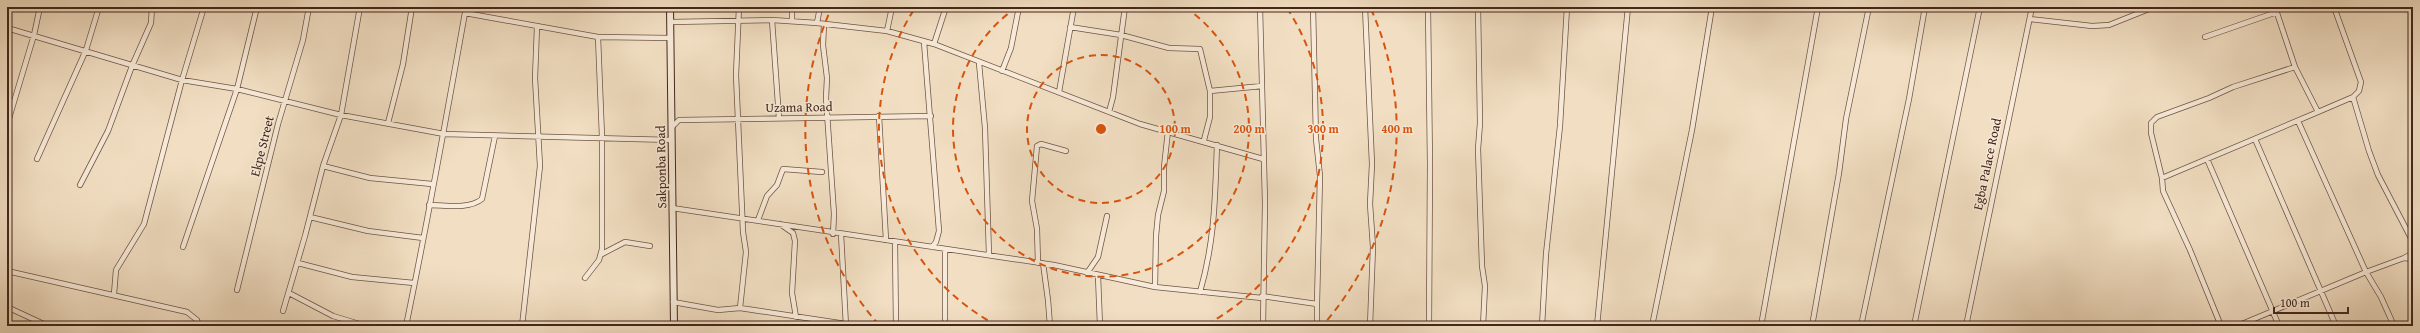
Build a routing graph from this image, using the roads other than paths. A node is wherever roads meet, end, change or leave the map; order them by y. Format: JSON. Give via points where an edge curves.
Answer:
{"nodes":[{"id":1,"x":40,"y":7,"type":"edge"},
{"id":2,"x":99,"y":7,"type":"edge"},
{"id":3,"x":152,"y":7,"type":"edge"},
{"id":4,"x":204,"y":7,"type":"edge"},
{"id":5,"x":257,"y":7,"type":"edge"},
{"id":6,"x":309,"y":7,"type":"edge"},
{"id":7,"x":360,"y":7,"type":"edge"},
{"id":8,"x":412,"y":7,"type":"edge"},
{"id":9,"x":456,"y":7,"type":"edge"},
{"id":10,"x":670,"y":7,"type":"edge"},
{"id":11,"x":739,"y":7,"type":"edge"},
{"id":12,"x":792,"y":7,"type":"edge"},
{"id":13,"x":820,"y":7,"type":"edge"},
{"id":14,"x":892,"y":7,"type":"edge"},
{"id":15,"x":946,"y":7,"type":"edge"},
{"id":16,"x":1019,"y":7,"type":"edge"},
{"id":17,"x":1074,"y":7,"type":"edge"},
{"id":18,"x":1125,"y":7,"type":"edge"},
{"id":19,"x":1260,"y":7,"type":"edge"},
{"id":20,"x":1313,"y":7,"type":"edge"},
{"id":21,"x":1365,"y":7,"type":"edge"},
{"id":22,"x":1428,"y":7,"type":"edge"},
{"id":23,"x":1478,"y":7,"type":"edge"},
{"id":24,"x":1567,"y":7,"type":"edge"},
{"id":25,"x":1628,"y":7,"type":"edge"},
{"id":26,"x":1712,"y":7,"type":"edge"},
{"id":27,"x":1818,"y":7,"type":"edge"},
{"id":28,"x":1869,"y":7,"type":"edge"},
{"id":29,"x":1925,"y":7,"type":"edge"},
{"id":30,"x":1980,"y":7,"type":"edge"},
{"id":31,"x":2032,"y":7,"type":"edge"},
{"id":32,"x":2154,"y":7,"type":"edge"},
{"id":33,"x":2275,"y":7,"type":"edge"},
{"id":34,"x":2334,"y":7,"type":"edge"},
{"id":35,"x":465,"y":10,"type":"edge"},
{"id":36,"x":2277,"y":12,"type":"junction"},
{"id":37,"x":2030,"y":19,"type":"junction"},
{"id":38,"x":772,"y":20,"type":"junction"},
{"id":39,"x":739,"y":21,"type":"junction"},
{"id":40,"x":792,"y":21,"type":"junction"},
{"id":41,"x":671,"y":22,"type":"junction"},
{"id":42,"x":817,"y":23,"type":"junction"},
{"id":43,"x":824,"y":24,"type":"junction"},
{"id":44,"x":1070,"y":27,"type":"junction"},
{"id":45,"x":7,"y":28,"type":"edge"},
{"id":46,"x":537,"y":28,"type":"junction"},
{"id":47,"x":886,"y":31,"type":"junction"},
{"id":48,"x":34,"y":35,"type":"junction"},
{"id":49,"x":1121,"y":35,"type":"junction"},
{"id":50,"x":598,"y":37,"type":"junction"},
{"id":51,"x":2205,"y":37,"type":"dead end"},
{"id":52,"x":671,"y":38,"type":"junction"},
{"id":53,"x":924,"y":42,"type":"junction"},
{"id":54,"x":934,"y":44,"type":"junction"},
{"id":55,"x":86,"y":50,"type":"junction"},
{"id":56,"x":979,"y":63,"type":"junction"},
{"id":57,"x":132,"y":66,"type":"junction"},
{"id":58,"x":2295,"y":67,"type":"junction"},
{"id":59,"x":1002,"y":72,"type":"junction"},
{"id":60,"x":182,"y":80,"type":"junction"},
{"id":61,"x":1262,"y":86,"type":"junction"},
{"id":62,"x":237,"y":89,"type":"junction"},
{"id":63,"x":1210,"y":91,"type":"junction"},
{"id":64,"x":1059,"y":92,"type":"junction"},
{"id":65,"x":2353,"y":97,"type":"junction"},
{"id":66,"x":286,"y":101,"type":"junction"},
{"id":67,"x":1109,"y":112,"type":"junction"},
{"id":68,"x":2318,"y":112,"type":"junction"},
{"id":69,"x":340,"y":114,"type":"junction"},
{"id":70,"x":879,"y":116,"type":"junction"},
{"id":71,"x":931,"y":116,"type":"junction"},
{"id":72,"x":828,"y":117,"type":"junction"},
{"id":73,"x":779,"y":118,"type":"junction"},
{"id":74,"x":738,"y":119,"type":"junction"},
{"id":75,"x":2298,"y":121,"type":"junction"},
{"id":76,"x":388,"y":123,"type":"junction"},
{"id":77,"x":7,"y":125,"type":"edge"},
{"id":78,"x":672,"y":127,"type":"junction"},
{"id":79,"x":1168,"y":132,"type":"junction"},
{"id":80,"x":444,"y":134,"type":"junction"},
{"id":81,"x":495,"y":136,"type":"junction"},
{"id":82,"x":602,"y":137,"type":"junction"},
{"id":83,"x":539,"y":138,"type":"junction"},
{"id":84,"x":2255,"y":139,"type":"junction"},
{"id":85,"x":672,"y":140,"type":"junction"},
{"id":86,"x":1204,"y":140,"type":"junction"},
{"id":87,"x":1217,"y":144,"type":"junction"},
{"id":88,"x":1066,"y":151,"type":"dead end"},
{"id":89,"x":37,"y":159,"type":"dead end"},
{"id":90,"x":1263,"y":159,"type":"junction"},
{"id":91,"x":2207,"y":159,"type":"junction"},
{"id":92,"x":323,"y":166,"type":"junction"},
{"id":93,"x":822,"y":172,"type":"dead end"},
{"id":94,"x":2162,"y":178,"type":"junction"},
{"id":95,"x":432,"y":184,"type":"junction"},
{"id":96,"x":80,"y":185,"type":"dead end"},
{"id":97,"x":429,"y":205,"type":"junction"},
{"id":98,"x":672,"y":208,"type":"junction"},
{"id":99,"x":1107,"y":216,"type":"dead end"},
{"id":100,"x":310,"y":217,"type":"junction"},
{"id":101,"x":743,"y":217,"type":"junction"},
{"id":102,"x":758,"y":220,"type":"junction"},
{"id":103,"x":779,"y":223,"type":"junction"},
{"id":104,"x":833,"y":234,"type":"junction"},
{"id":105,"x":841,"y":234,"type":"junction"},
{"id":106,"x":423,"y":238,"type":"junction"},
{"id":107,"x":886,"y":240,"type":"junction"},
{"id":108,"x":895,"y":242,"type":"junction"},
{"id":109,"x":2413,"y":242,"type":"edge"},
{"id":110,"x":650,"y":246,"type":"dead end"},
{"id":111,"x":183,"y":247,"type":"dead end"},
{"id":112,"x":932,"y":247,"type":"junction"},
{"id":113,"x":946,"y":249,"type":"junction"},
{"id":114,"x":2413,"y":253,"type":"edge"},
{"id":115,"x":602,"y":254,"type":"junction"},
{"id":116,"x":989,"y":255,"type":"junction"},
{"id":117,"x":2404,"y":258,"type":"junction"},
{"id":118,"x":2413,"y":259,"type":"edge"},
{"id":119,"x":298,"y":263,"type":"junction"},
{"id":120,"x":1040,"y":263,"type":"junction"},
{"id":121,"x":7,"y":271,"type":"edge"},
{"id":122,"x":2366,"y":272,"type":"junction"},
{"id":123,"x":1087,"y":273,"type":"junction"},
{"id":124,"x":1098,"y":276,"type":"junction"},
{"id":125,"x":585,"y":278,"type":"dead end"},
{"id":126,"x":414,"y":284,"type":"junction"},
{"id":127,"x":1155,"y":287,"type":"junction"},
{"id":128,"x":237,"y":290,"type":"dead end"},
{"id":129,"x":1200,"y":292,"type":"junction"},
{"id":130,"x":2322,"y":292,"type":"junction"},
{"id":131,"x":289,"y":293,"type":"junction"},
{"id":132,"x":114,"y":294,"type":"junction"},
{"id":133,"x":1262,"y":297,"type":"junction"},
{"id":134,"x":673,"y":302,"type":"junction"},
{"id":135,"x":1317,"y":304,"type":"junction"},
{"id":136,"x":7,"y":307,"type":"edge"},
{"id":137,"x":740,"y":308,"type":"junction"},
{"id":138,"x":283,"y":311,"type":"dead end"},
{"id":139,"x":2273,"y":312,"type":"junction"},
{"id":140,"x":796,"y":316,"type":"junction"},
{"id":141,"x":945,"y":319,"type":"dead end"},
{"id":142,"x":846,"y":325,"type":"edge"},
{"id":143,"x":48,"y":326,"type":"edge"},
{"id":144,"x":199,"y":326,"type":"edge"},
{"id":145,"x":366,"y":326,"type":"edge"},
{"id":146,"x":406,"y":326,"type":"edge"},
{"id":147,"x":522,"y":326,"type":"edge"},
{"id":148,"x":674,"y":326,"type":"edge"},
{"id":149,"x":896,"y":326,"type":"edge"},
{"id":150,"x":1050,"y":326,"type":"edge"},
{"id":151,"x":1100,"y":326,"type":"edge"},
{"id":152,"x":1263,"y":326,"type":"edge"},
{"id":153,"x":1317,"y":326,"type":"edge"},
{"id":154,"x":1370,"y":326,"type":"edge"},
{"id":155,"x":1429,"y":326,"type":"edge"},
{"id":156,"x":1483,"y":326,"type":"edge"},
{"id":157,"x":1542,"y":326,"type":"edge"},
{"id":158,"x":1597,"y":326,"type":"edge"},
{"id":159,"x":1652,"y":326,"type":"edge"},
{"id":160,"x":1761,"y":326,"type":"edge"},
{"id":161,"x":1812,"y":326,"type":"edge"},
{"id":162,"x":1861,"y":326,"type":"edge"},
{"id":163,"x":1914,"y":326,"type":"edge"},
{"id":164,"x":1966,"y":326,"type":"edge"},
{"id":165,"x":2221,"y":326,"type":"edge"},
{"id":166,"x":2237,"y":326,"type":"edge"},
{"id":167,"x":2279,"y":326,"type":"edge"},
{"id":168,"x":2336,"y":326,"type":"edge"},
{"id":169,"x":2394,"y":326,"type":"edge"}],
"edges":[{"from":1,"to":48,"type":"street"},
{"from":2,"to":55,"type":"street"},
{"from":3,"to":57,"type":"street","via":[[151,23]]},
{"from":4,"to":60,"type":"street"},
{"from":5,"to":62,"type":"street"},
{"from":6,"to":66,"type":"street","name":"Ekpe Street"},
{"from":7,"to":69,"type":"street"},
{"from":8,"to":76,"type":"street","via":[[403,64]]},
{"from":9,"to":35,"type":"street"},
{"from":10,"to":41,"type":"main road","name":"Sakponba Road"},
{"from":11,"to":39,"type":"street"},
{"from":12,"to":40,"type":"street"},
{"from":13,"to":42,"type":"street"},
{"from":14,"to":47,"type":"street"},
{"from":15,"to":54,"type":"street"},
{"from":16,"to":59,"type":"street","via":[[1011,48]]},
{"from":17,"to":44,"type":"street"},
{"from":18,"to":49,"type":"street"},
{"from":19,"to":61,"type":"street"},
{"from":20,"to":135,"type":"street","via":[[1316,139],[1320,176]]},
{"from":21,"to":154,"type":"street","via":[[1372,164],[1370,204],[1373,247]]},
{"from":22,"to":155,"type":"street"},
{"from":23,"to":156,"type":"street","via":[[1478,148],[1485,286]]},
{"from":24,"to":157,"type":"street","via":[[1560,126],[1546,254]]},
{"from":25,"to":158,"type":"street"},
{"from":26,"to":159,"type":"street","via":[[1693,123]]},
{"from":27,"to":160,"type":"street"},
{"from":28,"to":161,"type":"street","via":[[1846,119],[1840,173]]},
{"from":29,"to":162,"type":"street","via":[[1909,99]]},
{"from":30,"to":163,"type":"street"},
{"from":31,"to":37,"type":"street","name":"Egba Palace Road"},
{"from":32,"to":37,"type":"street","via":[[2115,23],[2092,26]]},
{"from":33,"to":36,"type":"street"},
{"from":34,"to":65,"type":"street","via":[[2361,82],[2360,91]]},
{"from":35,"to":46,"type":"street"},
{"from":35,"to":80,"type":"street"},
{"from":36,"to":51,"type":"street"},
{"from":36,"to":58,"type":"street"},
{"from":37,"to":164,"type":"street","name":"Egba Palace Road"},
{"from":38,"to":39,"type":"street"},
{"from":38,"to":40,"type":"street"},
{"from":38,"to":73,"type":"street"},
{"from":39,"to":41,"type":"street"},
{"from":39,"to":74,"type":"street","via":[[736,75]]},
{"from":40,"to":42,"type":"street"},
{"from":41,"to":52,"type":"main road","name":"Sakponba Road"},
{"from":42,"to":43,"type":"street"},
{"from":43,"to":47,"type":"street"},
{"from":43,"to":72,"type":"street"},
{"from":44,"to":49,"type":"street"},
{"from":44,"to":64,"type":"street"},
{"from":45,"to":48,"type":"street"},
{"from":46,"to":50,"type":"street"},
{"from":46,"to":83,"type":"street","via":[[535,78]]},
{"from":47,"to":53,"type":"street"},
{"from":48,"to":55,"type":"street"},
{"from":48,"to":77,"type":"street"},
{"from":49,"to":63,"type":"street","via":[[1169,48],[1200,49]]},
{"from":49,"to":67,"type":"street"},
{"from":50,"to":52,"type":"street"},
{"from":50,"to":82,"type":"street"},
{"from":52,"to":78,"type":"main road","name":"Sakponba Road"},
{"from":53,"to":54,"type":"street"},
{"from":53,"to":71,"type":"street"},
{"from":54,"to":56,"type":"street"},
{"from":55,"to":57,"type":"street"},
{"from":55,"to":89,"type":"street"},
{"from":56,"to":59,"type":"street"},
{"from":56,"to":116,"type":"street","via":[[985,128]]},
{"from":57,"to":60,"type":"street"},
{"from":57,"to":96,"type":"street","via":[[108,131]]},
{"from":58,"to":68,"type":"street"},
{"from":58,"to":94,"type":"street","via":[[2233,87],[2157,117],[2151,123],[2151,133]]},
{"from":59,"to":64,"type":"street"},
{"from":60,"to":62,"type":"street"},
{"from":60,"to":132,"type":"street","via":[[144,224],[116,270]]},
{"from":61,"to":63,"type":"street"},
{"from":61,"to":90,"type":"street"},
{"from":62,"to":66,"type":"street"},
{"from":62,"to":111,"type":"street"},
{"from":63,"to":86,"type":"street","via":[[1210,117]]},
{"from":64,"to":67,"type":"street"},
{"from":65,"to":68,"type":"street"},
{"from":65,"to":109,"type":"street","via":[[2376,169]]},
{"from":66,"to":69,"type":"street"},
{"from":66,"to":128,"type":"street","name":"Ekpe Street"},
{"from":67,"to":79,"type":"street"},
{"from":68,"to":75,"type":"street"},
{"from":69,"to":76,"type":"street"},
{"from":69,"to":92,"type":"street"},
{"from":70,"to":71,"type":"street","name":"Uzama Road"},
{"from":70,"to":72,"type":"street","name":"Uzama Road"},
{"from":70,"to":107,"type":"street"},
{"from":71,"to":112,"type":"street","via":[[939,231]]},
{"from":72,"to":73,"type":"street","name":"Uzama Road"},
{"from":72,"to":104,"type":"street"},
{"from":73,"to":74,"type":"street","name":"Uzama Road"},
{"from":74,"to":78,"type":"street","name":"Uzama Road","via":[[679,120]]},
{"from":74,"to":101,"type":"street"},
{"from":75,"to":84,"type":"street"},
{"from":75,"to":122,"type":"street"},
{"from":76,"to":80,"type":"street"},
{"from":78,"to":85,"type":"main road","name":"Sakponba Road"},
{"from":79,"to":86,"type":"street"},
{"from":79,"to":127,"type":"street","via":[[1164,190],[1156,236]]},
{"from":80,"to":81,"type":"street"},
{"from":80,"to":95,"type":"street"},
{"from":81,"to":83,"type":"street"},
{"from":81,"to":97,"type":"street","via":[[482,199],[473,204]]},
{"from":82,"to":83,"type":"street"},
{"from":82,"to":85,"type":"street"},
{"from":82,"to":115,"type":"street"},
{"from":83,"to":147,"type":"street","via":[[538,193]]},
{"from":84,"to":91,"type":"street"},
{"from":84,"to":130,"type":"street"},
{"from":85,"to":98,"type":"main road","name":"Sakponba Road"},
{"from":86,"to":87,"type":"street"},
{"from":87,"to":90,"type":"street"},
{"from":87,"to":129,"type":"street","via":[[1210,258]]},
{"from":88,"to":120,"type":"street","via":[[1041,144],[1037,146],[1032,201]]},
{"from":90,"to":133,"type":"street","via":[[1265,203]]},
{"from":91,"to":94,"type":"street"},
{"from":91,"to":139,"type":"street"},
{"from":92,"to":95,"type":"street","via":[[370,178]]},
{"from":92,"to":100,"type":"street"},
{"from":93,"to":102,"type":"street","via":[[783,169],[777,185],[767,196]]},
{"from":94,"to":165,"type":"street","via":[[2162,192],[2190,250]]},
{"from":95,"to":97,"type":"street"},
{"from":97,"to":106,"type":"street"},
{"from":98,"to":101,"type":"street"},
{"from":98,"to":134,"type":"main road","name":"Sakponba Road"},
{"from":99,"to":123,"type":"street","via":[[1098,257]]},
{"from":100,"to":106,"type":"street","via":[[368,231]]},
{"from":100,"to":119,"type":"street"},
{"from":101,"to":102,"type":"street"},
{"from":101,"to":137,"type":"street","via":[[746,252]]},
{"from":102,"to":103,"type":"street"},
{"from":103,"to":104,"type":"street"},
{"from":103,"to":140,"type":"street","via":[[792,233],[795,240],[792,293]]},
{"from":104,"to":105,"type":"street"},
{"from":105,"to":107,"type":"street"},
{"from":105,"to":142,"type":"street"},
{"from":106,"to":126,"type":"street"},
{"from":107,"to":108,"type":"street"},
{"from":108,"to":112,"type":"street"},
{"from":108,"to":149,"type":"street"},
{"from":110,"to":115,"type":"street","via":[[625,242]]},
{"from":112,"to":113,"type":"street"},
{"from":113,"to":116,"type":"street"},
{"from":113,"to":141,"type":"street"},
{"from":114,"to":117,"type":"street"},
{"from":115,"to":125,"type":"street"},
{"from":116,"to":120,"type":"street"},
{"from":117,"to":118,"type":"street"},
{"from":117,"to":122,"type":"street"},
{"from":119,"to":126,"type":"street","via":[[352,277]]},
{"from":119,"to":131,"type":"street"},
{"from":120,"to":123,"type":"street"},
{"from":120,"to":150,"type":"street","via":[[1048,300]]},
{"from":121,"to":132,"type":"street"},
{"from":122,"to":130,"type":"street"},
{"from":122,"to":169,"type":"street"},
{"from":123,"to":124,"type":"street"},
{"from":124,"to":127,"type":"street"},
{"from":124,"to":151,"type":"street"},
{"from":126,"to":146,"type":"street"},
{"from":127,"to":129,"type":"street"},
{"from":129,"to":133,"type":"street"},
{"from":130,"to":139,"type":"street"},
{"from":130,"to":168,"type":"street"},
{"from":131,"to":138,"type":"street"},
{"from":131,"to":145,"type":"street","via":[[333,316]]},
{"from":132,"to":144,"type":"street","via":[[187,312],[197,320]]},
{"from":133,"to":135,"type":"street"},
{"from":133,"to":152,"type":"street"},
{"from":134,"to":137,"type":"street","via":[[718,310]]},
{"from":134,"to":148,"type":"main road","name":"Sakponba Road"},
{"from":135,"to":153,"type":"street"},
{"from":136,"to":143,"type":"street"},
{"from":137,"to":140,"type":"street"},
{"from":139,"to":166,"type":"street"},
{"from":139,"to":167,"type":"street"},
{"from":140,"to":142,"type":"street"}]}
